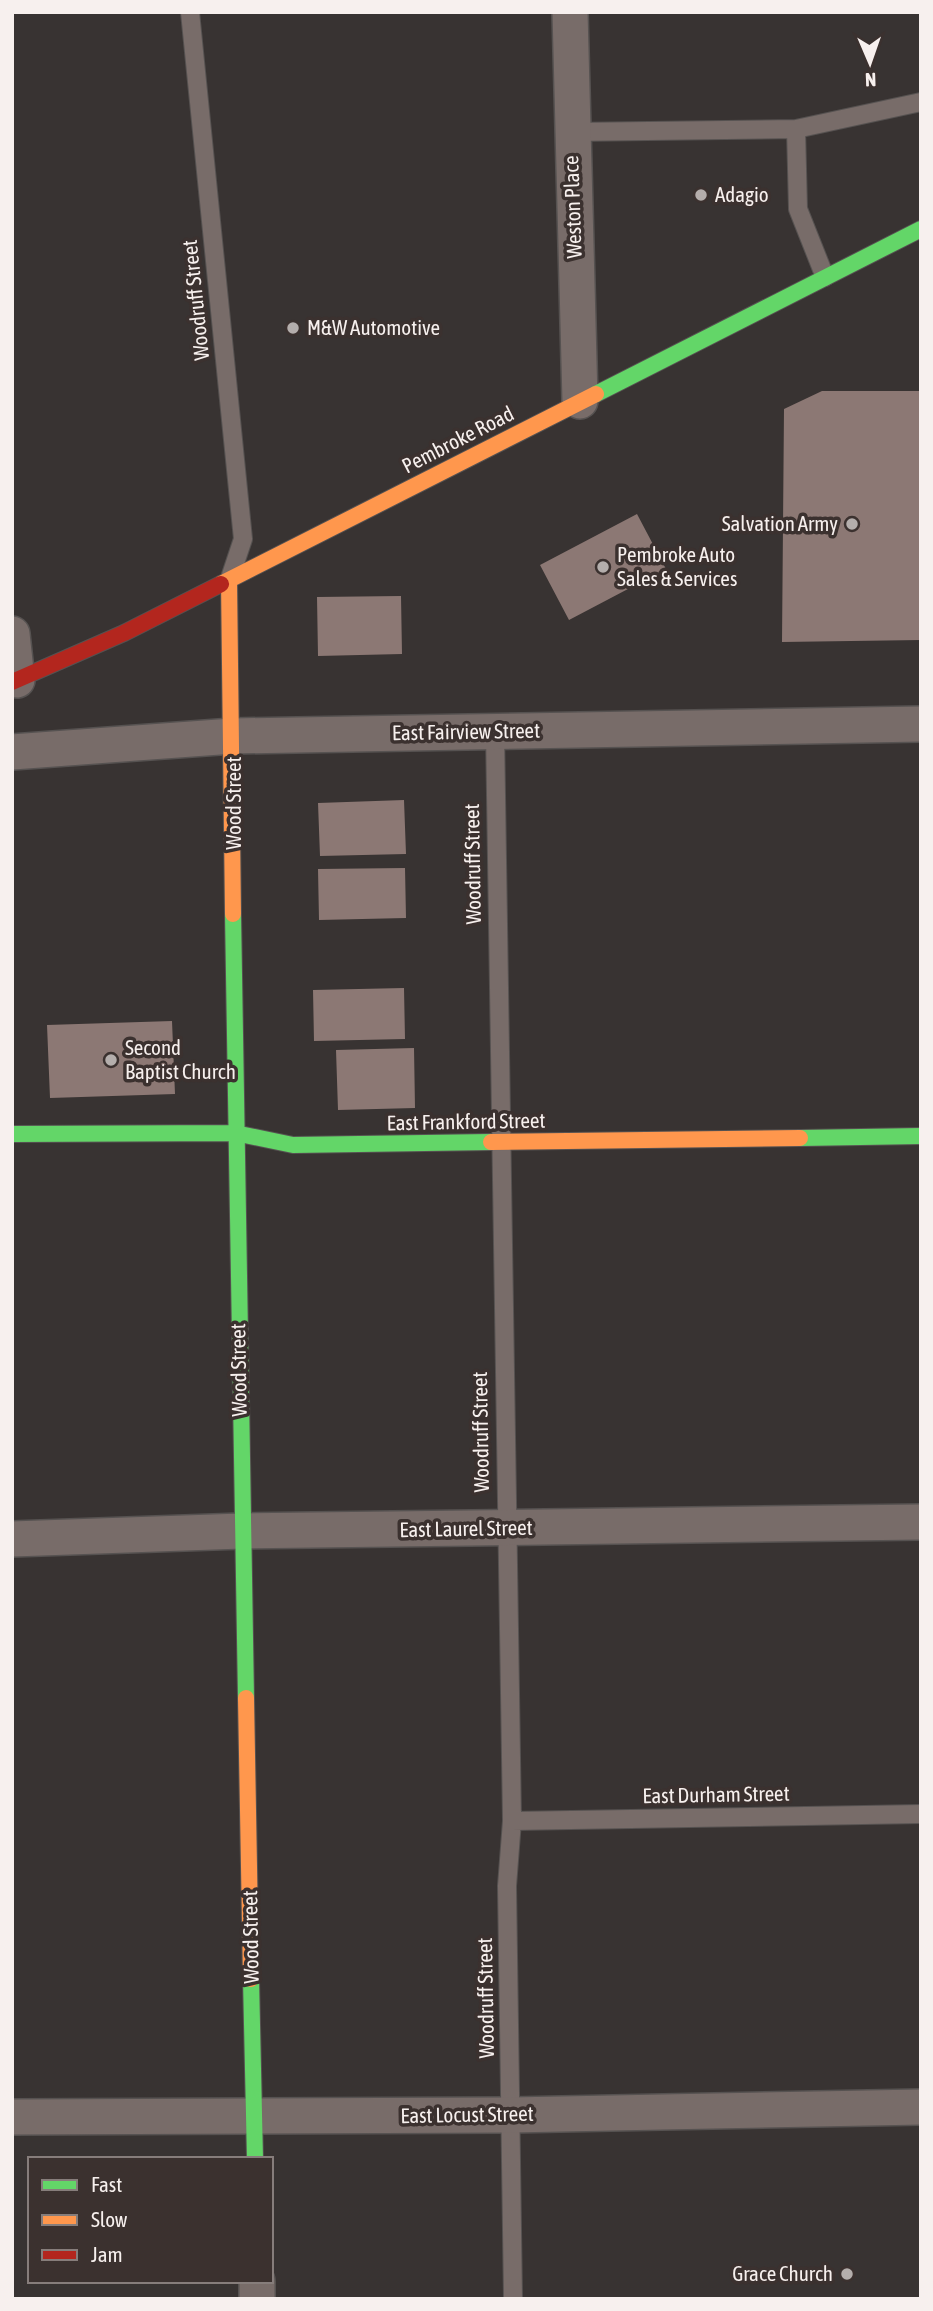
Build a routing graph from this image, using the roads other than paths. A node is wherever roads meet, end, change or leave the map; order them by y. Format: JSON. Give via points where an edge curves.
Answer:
{"nodes":[{"id":1,"x":190,"y":12,"type":"edge"},
{"id":2,"x":570,"y":12,"type":"edge"},
{"id":3,"x":921,"y":102,"type":"edge"},
{"id":4,"x":796,"y":129,"type":"junction"},
{"id":5,"x":571,"y":132,"type":"junction"},
{"id":6,"x":921,"y":229,"type":"edge"},
{"id":7,"x":825,"y":277,"type":"junction"},
{"id":8,"x":580,"y":401,"type":"junction"},
{"id":9,"x":229,"y":580,"type":"junction"},
{"id":10,"x":12,"y":634,"type":"edge"},
{"id":11,"x":15,"y":681,"type":"edge"},
{"id":12,"x":921,"y":724,"type":"edge"},
{"id":13,"x":495,"y":731,"type":"junction"},
{"id":14,"x":233,"y":736,"type":"junction"},
{"id":15,"x":12,"y":751,"type":"edge"},
{"id":16,"x":236,"y":1133,"type":"junction"},
{"id":17,"x":12,"y":1134,"type":"edge"},
{"id":18,"x":921,"y":1136,"type":"edge"},
{"id":19,"x":499,"y":1143,"type":"junction"},
{"id":20,"x":921,"y":1522,"type":"edge"},
{"id":21,"x":505,"y":1529,"type":"junction"},
{"id":22,"x":242,"y":1531,"type":"junction"},
{"id":23,"x":12,"y":1539,"type":"edge"},
{"id":24,"x":921,"y":1814,"type":"edge"},
{"id":25,"x":512,"y":1821,"type":"junction"},
{"id":26,"x":921,"y":2107,"type":"edge"},
{"id":27,"x":511,"y":2115,"type":"junction"},
{"id":28,"x":12,"y":2117,"type":"edge"},
{"id":29,"x":255,"y":2118,"type":"junction"},
{"id":30,"x":255,"y":2157,"type":"edge"},
{"id":31,"x":513,"y":2299,"type":"edge"}],
"edges":[{"from":1,"to":9,"type":"lane","name":"Woodruff Street","via":[[243,539]]},
{"from":2,"to":5,"type":"street","name":"Weston Place"},
{"from":3,"to":4,"type":"lane"},
{"from":4,"to":5,"type":"lane"},
{"from":4,"to":7,"type":"lane","via":[[798,209]]},
{"from":5,"to":8,"type":"street","name":"Weston Place"},
{"from":6,"to":7,"type":"street","name":"Pembroke Road"},
{"from":7,"to":8,"type":"street","name":"Pembroke Road"},
{"from":8,"to":9,"type":"street","name":"Pembroke Road"},
{"from":9,"to":11,"type":"street","name":"Pembroke Road"},
{"from":9,"to":14,"type":"street","name":"Wood Street"},
{"from":10,"to":11,"type":"street"},
{"from":12,"to":13,"type":"street","name":"East Fairview Street"},
{"from":13,"to":14,"type":"street","name":"East Fairview Street"},
{"from":13,"to":19,"type":"lane","name":"Woodruff Street"},
{"from":14,"to":15,"type":"street","name":"East Fairview Street"},
{"from":14,"to":16,"type":"street","name":"Wood Street"},
{"from":16,"to":17,"type":"street","name":"East Frankford Street"},
{"from":16,"to":19,"type":"street","name":"East Frankford Street","via":[[293,1145]]},
{"from":16,"to":22,"type":"street","name":"Wood Street"},
{"from":18,"to":19,"type":"street","name":"East Frankford Street"},
{"from":19,"to":21,"type":"lane","name":"Woodruff Street"},
{"from":20,"to":21,"type":"street","name":"East Laurel Street"},
{"from":21,"to":22,"type":"street","name":"East Laurel Street"},
{"from":21,"to":25,"type":"lane","name":"Woodruff Street"},
{"from":22,"to":23,"type":"street","name":"East Laurel Street"},
{"from":22,"to":29,"type":"street","name":"Wood Street"},
{"from":24,"to":25,"type":"lane","name":"East Durham Street"},
{"from":25,"to":27,"type":"lane","name":"Woodruff Street","via":[[507,1886]]},
{"from":26,"to":27,"type":"street","name":"East Locust Street"},
{"from":27,"to":29,"type":"street","name":"East Locust Street"},
{"from":27,"to":31,"type":"lane","name":"Woodruff Street"},
{"from":28,"to":29,"type":"street","name":"East Locust Street"},
{"from":29,"to":30,"type":"street","name":"Wood Street"}]}
